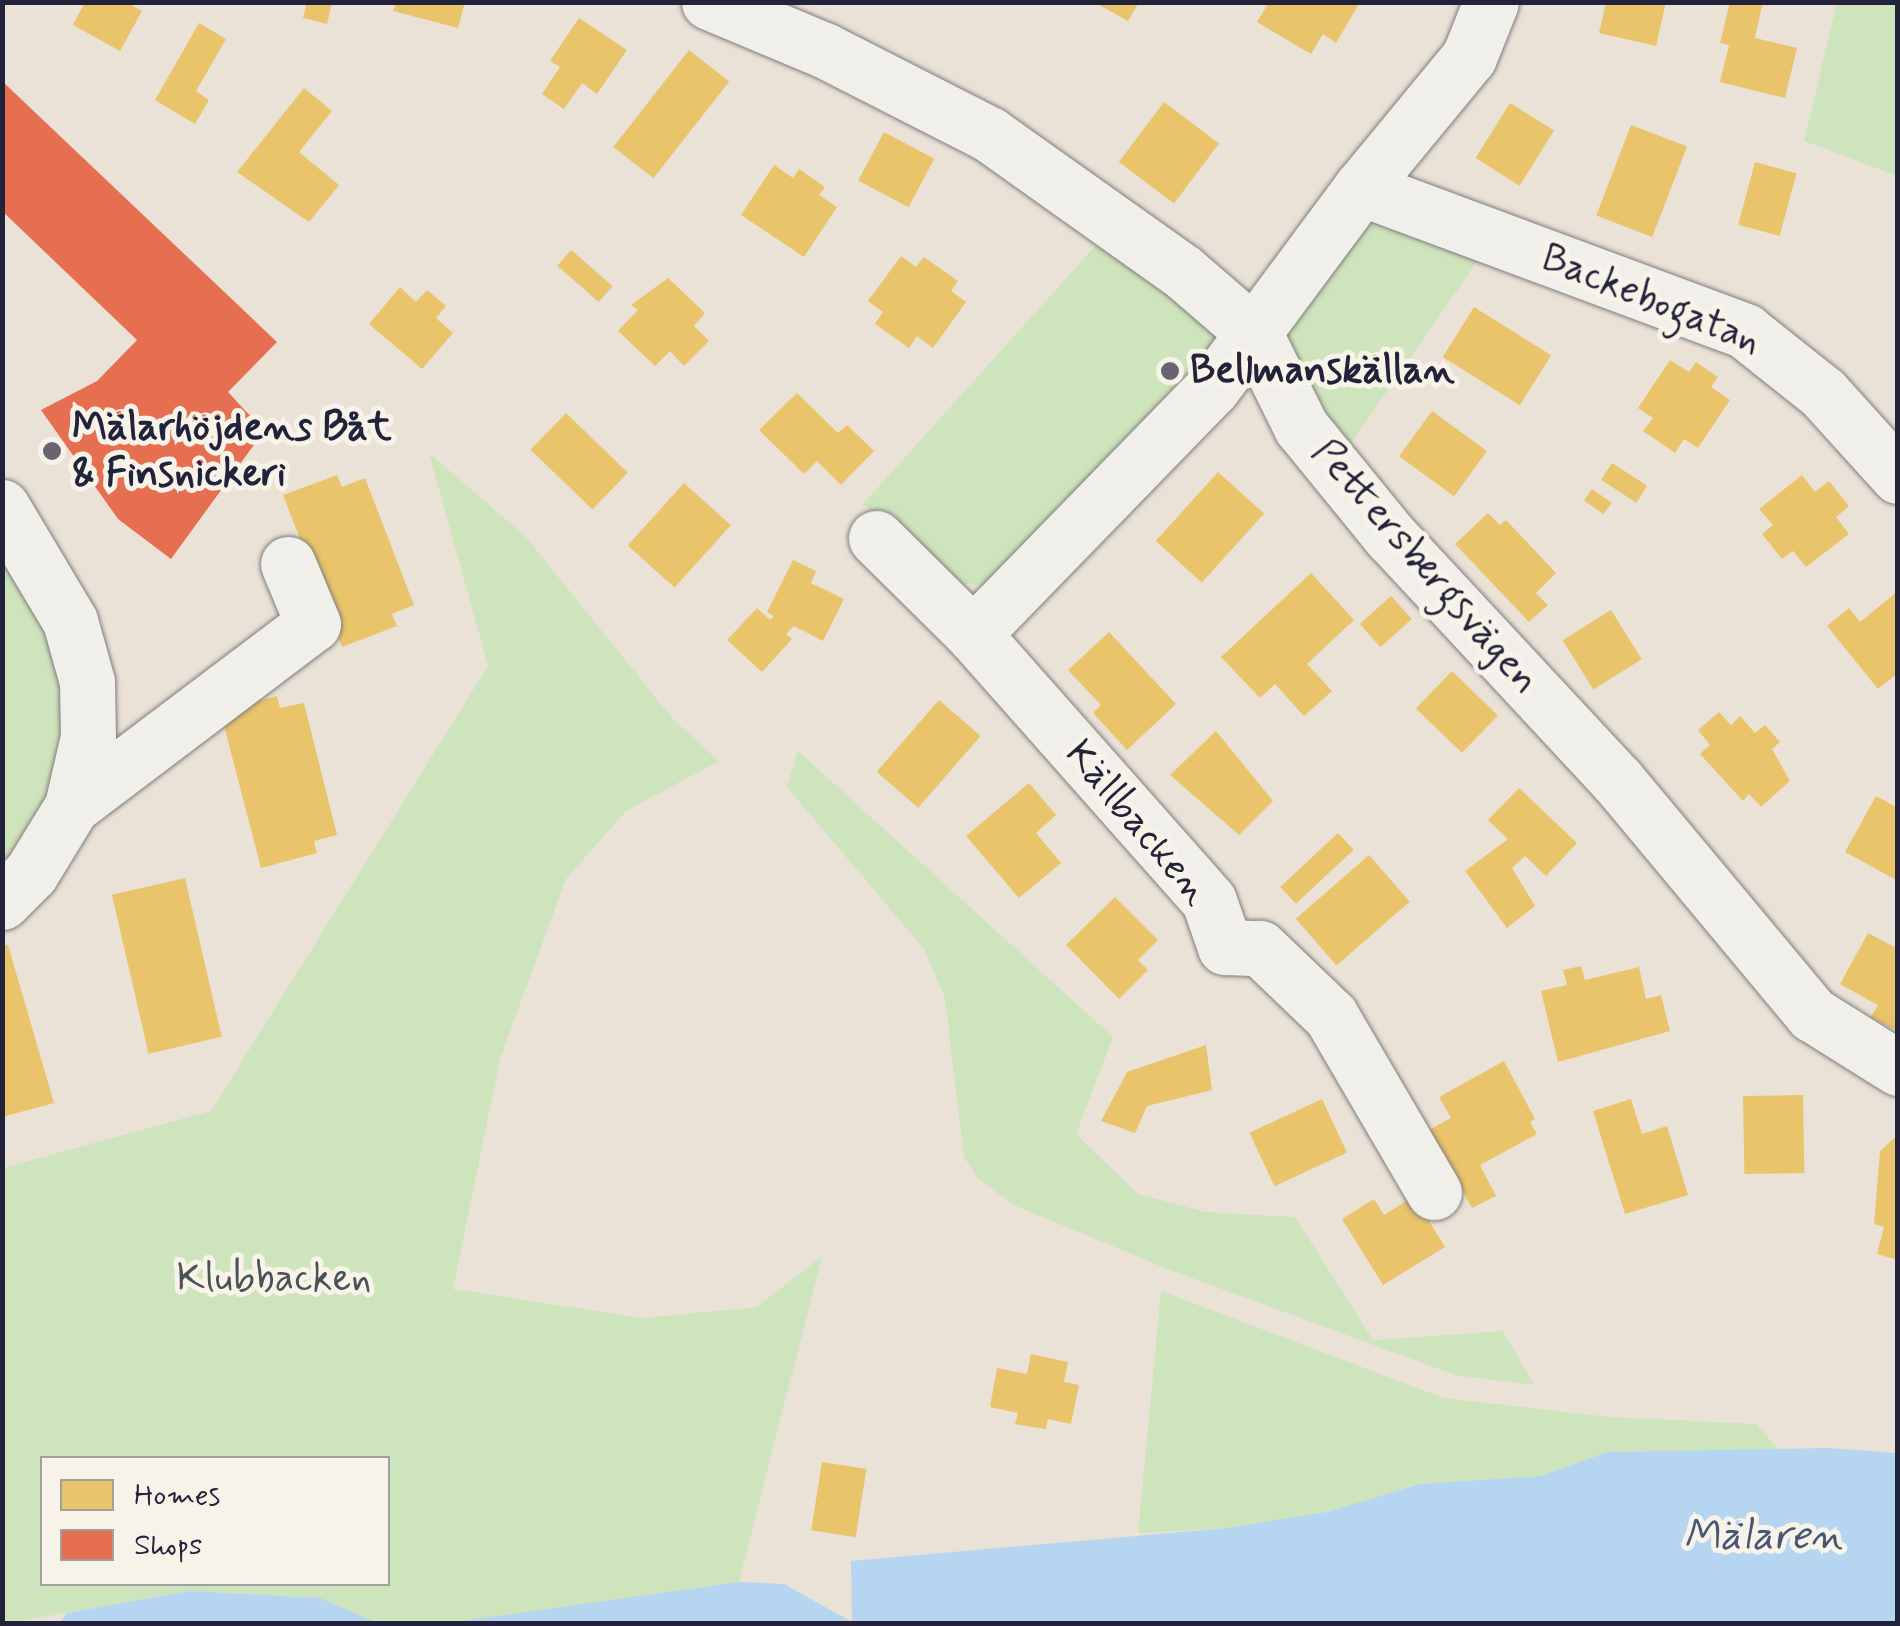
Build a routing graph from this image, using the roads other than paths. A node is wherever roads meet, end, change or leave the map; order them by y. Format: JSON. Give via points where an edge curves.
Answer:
{"nodes":[{"id":1,"x":709,"y":2,"type":"edge"},
{"id":2,"x":1491,"y":2,"type":"edge"},
{"id":3,"x":1361,"y":188,"type":"junction"},
{"id":4,"x":1255,"y":334,"type":"junction"},
{"id":5,"x":1898,"y":476,"type":"edge"},
{"id":6,"x":2,"y":507,"type":"edge"},
{"id":7,"x":876,"y":538,"type":"dead end"},
{"id":8,"x":288,"y":564,"type":"dead end"},
{"id":9,"x":973,"y":634,"type":"junction"},
{"id":10,"x":72,"y":806,"type":"junction"},
{"id":11,"x":2,"y":902,"type":"edge"},
{"id":12,"x":1898,"y":1068,"type":"edge"},
{"id":13,"x":1434,"y":1192,"type":"dead end"}],
"edges":[{"from":1,"to":4,"type":"street","name":"Pettersbergsvägen","via":[[840,58],[989,134],[1152,249]]},
{"from":2,"to":3,"type":"street","via":[[1469,57]]},
{"from":3,"to":4,"type":"street"},
{"from":3,"to":5,"type":"street","name":"Backebogatan","via":[[1744,332],[1823,393]]},
{"from":4,"to":9,"type":"street","via":[[1176,432]]},
{"from":4,"to":12,"type":"street","name":"Pettersbergsvägen","via":[[1302,427],[1390,536],[1617,780],[1812,1014]]},
{"from":6,"to":10,"type":"street","via":[[57,594],[81,652],[88,737]]},
{"from":7,"to":9,"type":"street","name":"Källbacken"},
{"from":8,"to":10,"type":"street","via":[[313,624]]},
{"from":9,"to":13,"type":"street","name":"Källbacken","via":[[1209,901],[1224,946],[1260,948],[1331,1016]]},
{"from":10,"to":11,"type":"street","via":[[32,873]]}]}
